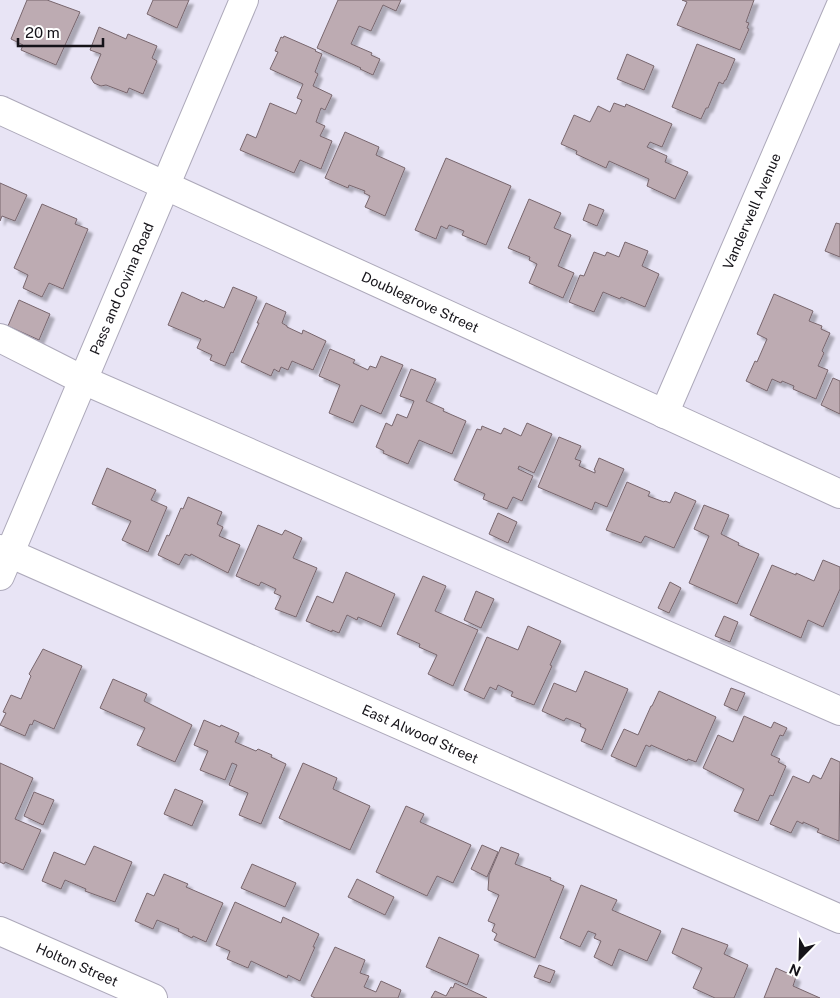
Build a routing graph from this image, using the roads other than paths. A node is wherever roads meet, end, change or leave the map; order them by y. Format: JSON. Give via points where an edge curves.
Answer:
{"nodes":[{"id":1,"x":244,"y":0,"type":"edge"},
{"id":2,"x":840,"y":7,"type":"edge"},
{"id":3,"x":0,"y":110,"type":"edge"},
{"id":4,"x":165,"y":185,"type":"junction"},
{"id":5,"x":0,"y":338,"type":"edge"},
{"id":6,"x":83,"y":380,"type":"junction"},
{"id":7,"x":664,"y":414,"type":"junction"},
{"id":8,"x":840,"y":494,"type":"edge"},
{"id":9,"x":3,"y":560,"type":"edge"},
{"id":10,"x":840,"y":711,"type":"edge"},
{"id":11,"x":840,"y":919,"type":"edge"},
{"id":12,"x":0,"y":931,"type":"edge"},
{"id":13,"x":154,"y":998,"type":"edge"}],
"edges":[{"from":1,"to":4,"type":"street","name":"Pass and Covina Road"},
{"from":2,"to":7,"type":"street","name":"Vanderwell Avenue"},
{"from":3,"to":4,"type":"street","name":"Doublegrove Street"},
{"from":4,"to":6,"type":"street","name":"Pass and Covina Road"},
{"from":4,"to":7,"type":"street","name":"Doublegrove Street"},
{"from":5,"to":6,"type":"street"},
{"from":6,"to":9,"type":"street","name":"Pass and Covina Road"},
{"from":6,"to":10,"type":"street"},
{"from":7,"to":8,"type":"street","name":"Doublegrove Street"},
{"from":9,"to":11,"type":"street","name":"East Alwood Street"},
{"from":12,"to":13,"type":"street","name":"Holton Street"}]}
